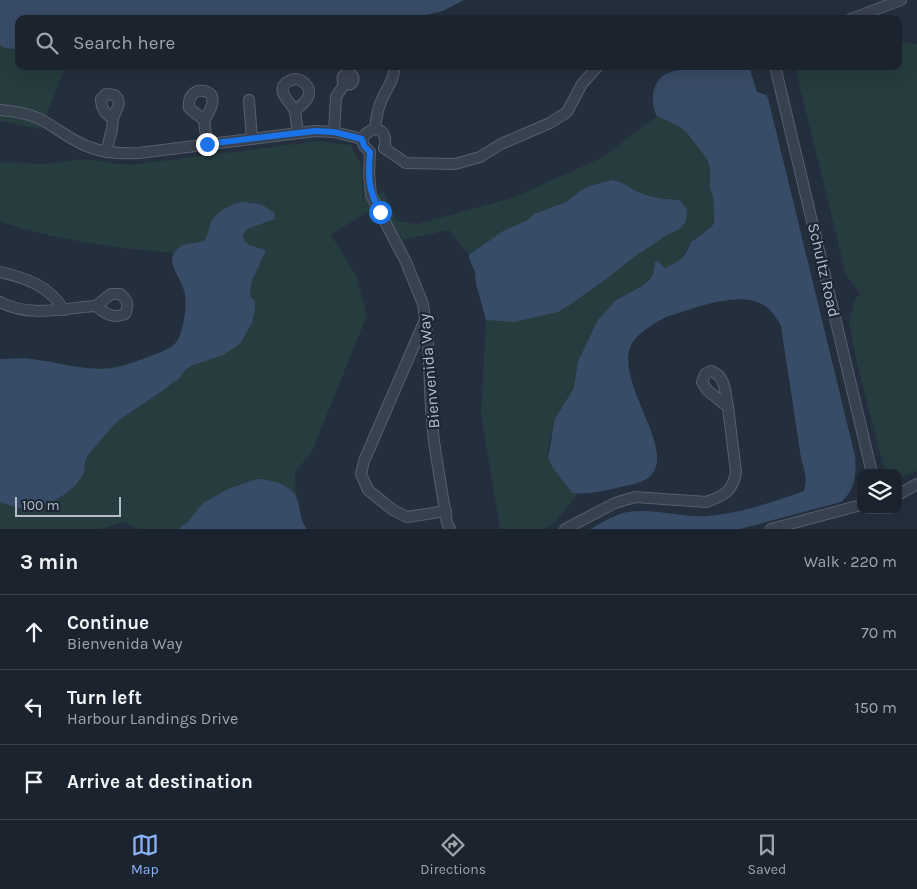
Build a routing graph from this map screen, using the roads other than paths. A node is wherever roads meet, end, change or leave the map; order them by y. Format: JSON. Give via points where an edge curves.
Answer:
{"nodes":[{"id":1,"x":901,"y":0,"type":"edge"},
{"id":2,"x":862,"y":15,"type":"edge"},
{"id":3,"x":393,"y":70,"type":"edge"},
{"id":4,"x":594,"y":70,"type":"edge"},
{"id":5,"x":776,"y":70,"type":"edge"},
{"id":6,"x":345,"y":83,"type":"dead end"},
{"id":7,"x":249,"y":100,"type":"dead end"},
{"id":8,"x":0,"y":110,"type":"edge"},
{"id":9,"x":295,"y":111,"type":"dead end"},
{"id":10,"x":113,"y":118,"type":"dead end"},
{"id":11,"x":204,"y":120,"type":"dead end"},
{"id":12,"x":375,"y":129,"type":"junction"},
{"id":13,"x":334,"y":132,"type":"junction"},
{"id":14,"x":298,"y":133,"type":"junction"},
{"id":15,"x":252,"y":139,"type":"junction"},
{"id":16,"x":362,"y":139,"type":"junction"},
{"id":17,"x":207,"y":144,"type":"junction"},
{"id":18,"x":384,"y":148,"type":"junction"},
{"id":19,"x":106,"y":152,"type":"junction"},
{"id":20,"x":370,"y":152,"type":"junction"},
{"id":21,"x":0,"y":272,"type":"edge"},
{"id":22,"x":0,"y":302,"type":"edge"},
{"id":23,"x":96,"y":306,"type":"dead end"},
{"id":24,"x":64,"y":310,"type":"junction"},
{"id":25,"x":425,"y":318,"type":"junction"},
{"id":26,"x":728,"y":407,"type":"dead end"},
{"id":27,"x":871,"y":469,"type":"edge"},
{"id":28,"x":917,"y":484,"type":"edge"},
{"id":29,"x":902,"y":493,"type":"edge"},
{"id":30,"x":857,"y":507,"type":"edge"},
{"id":31,"x":446,"y":511,"type":"junction"},
{"id":32,"x":450,"y":529,"type":"edge"},
{"id":33,"x":565,"y":529,"type":"edge"},
{"id":34,"x":772,"y":529,"type":"edge"}],
"edges":[{"from":1,"to":2,"type":"street"},
{"from":3,"to":12,"type":"street","via":[[391,85],[377,111]]},
{"from":4,"to":18,"type":"street","via":[[582,84],[567,112],[480,157],[455,164],[406,163]]},
{"from":5,"to":27,"type":"street","name":"Schultz Road"},
{"from":6,"to":13,"type":"street","via":[[336,97]]},
{"from":7,"to":15,"type":"street"},
{"from":8,"to":19,"type":"street","via":[[28,114],[80,143]]},
{"from":9,"to":14,"type":"street"},
{"from":10,"to":19,"type":"street"},
{"from":11,"to":17,"type":"street"},
{"from":12,"to":16,"type":"street","via":[[368,131]]},
{"from":12,"to":18,"type":"street","via":[[385,137]]},
{"from":13,"to":14,"type":"street"},
{"from":13,"to":16,"type":"street"},
{"from":14,"to":15,"type":"street"},
{"from":15,"to":17,"type":"street"},
{"from":16,"to":20,"type":"street"},
{"from":17,"to":19,"type":"street","via":[[139,153]]},
{"from":18,"to":20,"type":"street"},
{"from":20,"to":25,"type":"street","name":"Bienvenida Way","via":[[371,195],[406,262],[423,304]]},
{"from":21,"to":24,"type":"street","via":[[43,288]]},
{"from":22,"to":24,"type":"street","via":[[30,311]]},
{"from":23,"to":24,"type":"street"},
{"from":25,"to":31,"type":"street","name":"Bienvenida Way","via":[[431,410]]},
{"from":25,"to":31,"type":"street","via":[[361,474],[368,490],[407,517]]},
{"from":26,"to":33,"type":"street","via":[[736,472],[728,491],[706,502],[635,497],[615,503]]},
{"from":28,"to":29,"type":"street"},
{"from":30,"to":34,"type":"street"},
{"from":31,"to":32,"type":"street","name":"Bienvenida Way"}]}
